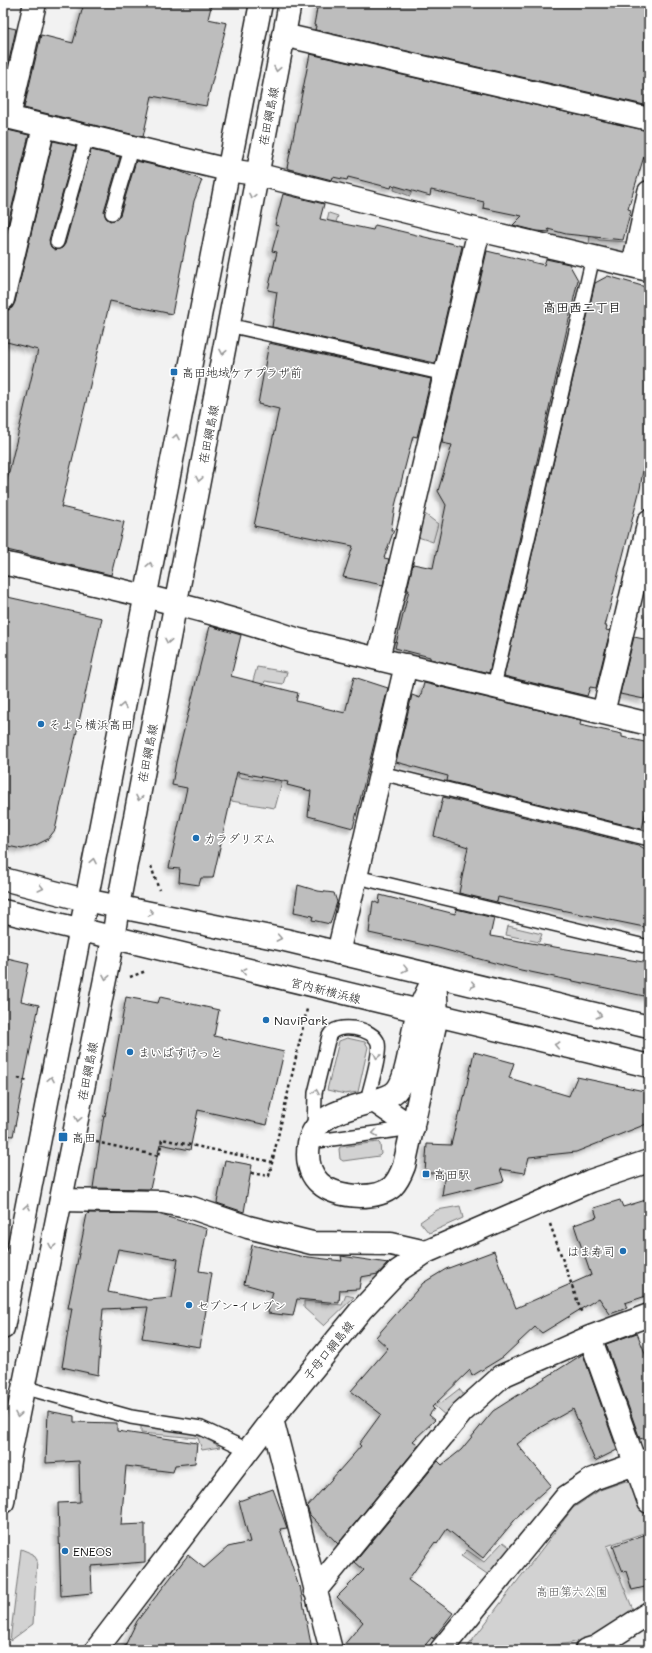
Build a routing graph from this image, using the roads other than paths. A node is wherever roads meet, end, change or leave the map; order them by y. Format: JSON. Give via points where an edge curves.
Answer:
{"nodes":[{"id":1,"x":35,"y":3,"type":"edge"},
{"id":2,"x":261,"y":3,"type":"edge"},
{"id":3,"x":290,"y":3,"type":"edge"},
{"id":4,"x":283,"y":34,"type":"junction"},
{"id":5,"x":6,"y":116,"type":"edge"},
{"id":6,"x":649,"y":118,"type":"edge"},
{"id":7,"x":44,"y":126,"type":"junction"},
{"id":8,"x":87,"y":136,"type":"junction"},
{"id":9,"x":132,"y":146,"type":"junction"},
{"id":10,"x":228,"y":170,"type":"junction"},
{"id":11,"x":256,"y":174,"type":"junction"},
{"id":12,"x":649,"y":192,"type":"edge"},
{"id":13,"x":112,"y":213,"type":"dead end"},
{"id":14,"x":479,"y":230,"type":"junction"},
{"id":15,"x":57,"y":242,"type":"dead end"},
{"id":16,"x":593,"y":257,"type":"junction"},
{"id":17,"x":641,"y":268,"type":"edge"},
{"id":18,"x":3,"y":300,"type":"edge"},
{"id":19,"x":228,"y":325,"type":"junction"},
{"id":20,"x":445,"y":374,"type":"junction"},
{"id":21,"x":649,"y":521,"type":"edge"},
{"id":22,"x":646,"y":549,"type":"edge"},
{"id":23,"x":3,"y":562,"type":"edge"},
{"id":24,"x":144,"y":596,"type":"junction"},
{"id":25,"x":176,"y":603,"type":"junction"},
{"id":26,"x":378,"y":659,"type":"junction"},
{"id":27,"x":406,"y":666,"type":"junction"},
{"id":28,"x":494,"y":686,"type":"junction"},
{"id":29,"x":604,"y":713,"type":"junction"},
{"id":30,"x":649,"y":724,"type":"edge"},
{"id":31,"x":381,"y":773,"type":"junction"},
{"id":32,"x":649,"y":838,"type":"edge"},
{"id":33,"x":3,"y":878,"type":"edge"},
{"id":34,"x":357,"y":878,"type":"junction"},
{"id":35,"x":86,"y":900,"type":"junction"},
{"id":36,"x":118,"y":906,"type":"junction"},
{"id":37,"x":3,"y":912,"type":"edge"},
{"id":38,"x":79,"y":931,"type":"junction"},
{"id":39,"x":113,"y":939,"type":"junction"},
{"id":40,"x":649,"y":946,"type":"edge"},
{"id":41,"x":338,"y":953,"type":"junction"},
{"id":42,"x":435,"y":976,"type":"junction"},
{"id":43,"x":428,"y":1014,"type":"junction"},
{"id":44,"x":649,"y":1027,"type":"edge"},
{"id":45,"x":649,"y":1066,"type":"edge"},
{"id":46,"x":370,"y":1102,"type":"junction"},
{"id":47,"x":413,"y":1128,"type":"junction"},
{"id":48,"x":312,"y":1136,"type":"junction"},
{"id":49,"x":649,"y":1161,"type":"edge"},
{"id":50,"x":61,"y":1200,"type":"junction"},
{"id":51,"x":426,"y":1252,"type":"junction"},
{"id":52,"x":7,"y":1286,"type":"edge"},
{"id":53,"x":649,"y":1315,"type":"edge"},
{"id":54,"x":587,"y":1327,"type":"junction"},
{"id":55,"x":3,"y":1328,"type":"edge"},
{"id":56,"x":23,"y":1387,"type":"junction"},
{"id":57,"x":272,"y":1419,"type":"junction"},
{"id":58,"x":248,"y":1450,"type":"junction"},
{"id":59,"x":642,"y":1462,"type":"edge"},
{"id":60,"x":3,"y":1502,"type":"edge"},
{"id":61,"x":649,"y":1502,"type":"edge"},
{"id":62,"x":315,"y":1591,"type":"junction"},
{"id":63,"x":649,"y":1613,"type":"edge"},
{"id":64,"x":96,"y":1650,"type":"edge"},
{"id":65,"x":332,"y":1650,"type":"edge"},
{"id":66,"x":441,"y":1650,"type":"edge"},
{"id":67,"x":586,"y":1650,"type":"edge"}],
"edges":[{"from":1,"to":5,"type":"street"},
{"from":2,"to":10,"type":"street"},
{"from":3,"to":4,"type":"street","name":"荏田綱島線"},
{"from":4,"to":6,"type":"street"},
{"from":4,"to":11,"type":"street","name":"荏田綱島線","one_way":true},
{"from":5,"to":7,"type":"street"},
{"from":7,"to":8,"type":"street"},
{"from":7,"to":18,"type":"street"},
{"from":8,"to":9,"type":"street"},
{"from":8,"to":15,"type":"lane"},
{"from":9,"to":10,"type":"street"},
{"from":9,"to":13,"type":"lane"},
{"from":10,"to":11,"type":"street"},
{"from":24,"to":10,"type":"street","one_way":true},
{"from":11,"to":14,"type":"street"},
{"from":11,"to":19,"type":"street","name":"荏田綱島線","one_way":true},
{"from":12,"to":17,"type":"street"},
{"from":14,"to":16,"type":"street"},
{"from":14,"to":20,"type":"street"},
{"from":16,"to":17,"type":"street"},
{"from":16,"to":28,"type":"lane"},
{"from":19,"to":20,"type":"lane"},
{"from":19,"to":25,"type":"street","name":"荏田綱島線","one_way":true},
{"from":20,"to":26,"type":"street"},
{"from":21,"to":22,"type":"street"},
{"from":22,"to":29,"type":"street"},
{"from":23,"to":24,"type":"street"},
{"from":24,"to":25,"type":"street"},
{"from":35,"to":24,"type":"street","one_way":true},
{"from":25,"to":26,"type":"street","via":[[247,622],[299,640]]},
{"from":25,"to":36,"type":"street","name":"荏田綱島線","one_way":true},
{"from":26,"to":27,"type":"street"},
{"from":27,"to":28,"type":"street"},
{"from":27,"to":31,"type":"street"},
{"from":28,"to":29,"type":"street"},
{"from":29,"to":30,"type":"street"},
{"from":31,"to":32,"type":"lane"},
{"from":31,"to":34,"type":"street"},
{"from":33,"to":35,"type":"street","one_way":true},
{"from":34,"to":40,"type":"lane"},
{"from":34,"to":41,"type":"street"},
{"from":35,"to":36,"type":"street"},
{"from":35,"to":38,"type":"street"},
{"from":36,"to":39,"type":"street","name":"荏田綱島線"},
{"from":36,"to":41,"type":"street","one_way":true},
{"from":37,"to":38,"type":"street","name":"宮内新横浜線"},
{"from":38,"to":39,"type":"street","name":"宮内新横浜線"},
{"from":52,"to":38,"type":"street","one_way":true},
{"from":43,"to":39,"type":"street","name":"宮内新横浜線","one_way":true},
{"from":39,"to":50,"type":"street","name":"荏田綱島線","one_way":true},
{"from":41,"to":42,"type":"street","one_way":true},
{"from":42,"to":43,"type":"street"},
{"from":42,"to":44,"type":"street","one_way":true},
{"from":45,"to":43,"type":"street","name":"宮内新横浜線","one_way":true},
{"from":43,"to":46,"type":"street","via":[[402,1082],[392,1094]]},
{"from":43,"to":47,"type":"street"},
{"from":46,"to":47,"type":"street"},
{"from":46,"to":48,"type":"street","via":[[331,1115],[321,1121]]},
{"from":48,"to":46,"type":"lane","one_way":true,"via":[[315,1093],[331,1031],[346,1027],[369,1032],[377,1039],[379,1049]]},
{"from":47,"to":48,"type":"lane","one_way":true},
{"from":47,"to":48,"type":"street","via":[[400,1178],[391,1188],[380,1194],[368,1196],[343,1195],[327,1189],[313,1177],[308,1161]]},
{"from":49,"to":51,"type":"street","name":"子母口綱島線","via":[[590,1181]]},
{"from":50,"to":51,"type":"street","via":[[162,1202],[192,1208],[248,1227],[312,1243],[391,1244]]},
{"from":50,"to":56,"type":"street","name":"荏田綱島線","one_way":true},
{"from":51,"to":57,"type":"street","name":"子母口綱島線","via":[[384,1284]]},
{"from":52,"to":55,"type":"street"},
{"from":53,"to":54,"type":"street"},
{"from":54,"to":59,"type":"street"},
{"from":54,"to":62,"type":"street","via":[[537,1359],[502,1376],[462,1412]]},
{"from":56,"to":58,"type":"lane","via":[[131,1417],[201,1428]]},
{"from":56,"to":60,"type":"street","name":"荏田綱島線","one_way":true},
{"from":57,"to":58,"type":"street","name":"子母口綱島線"},
{"from":57,"to":62,"type":"street"},
{"from":58,"to":64,"type":"street","name":"子母口綱島線"},
{"from":59,"to":61,"type":"street"},
{"from":59,"to":66,"type":"street","via":[[594,1479],[566,1497]]},
{"from":62,"to":65,"type":"street"},
{"from":63,"to":67,"type":"street","via":[[596,1647]]}]}
